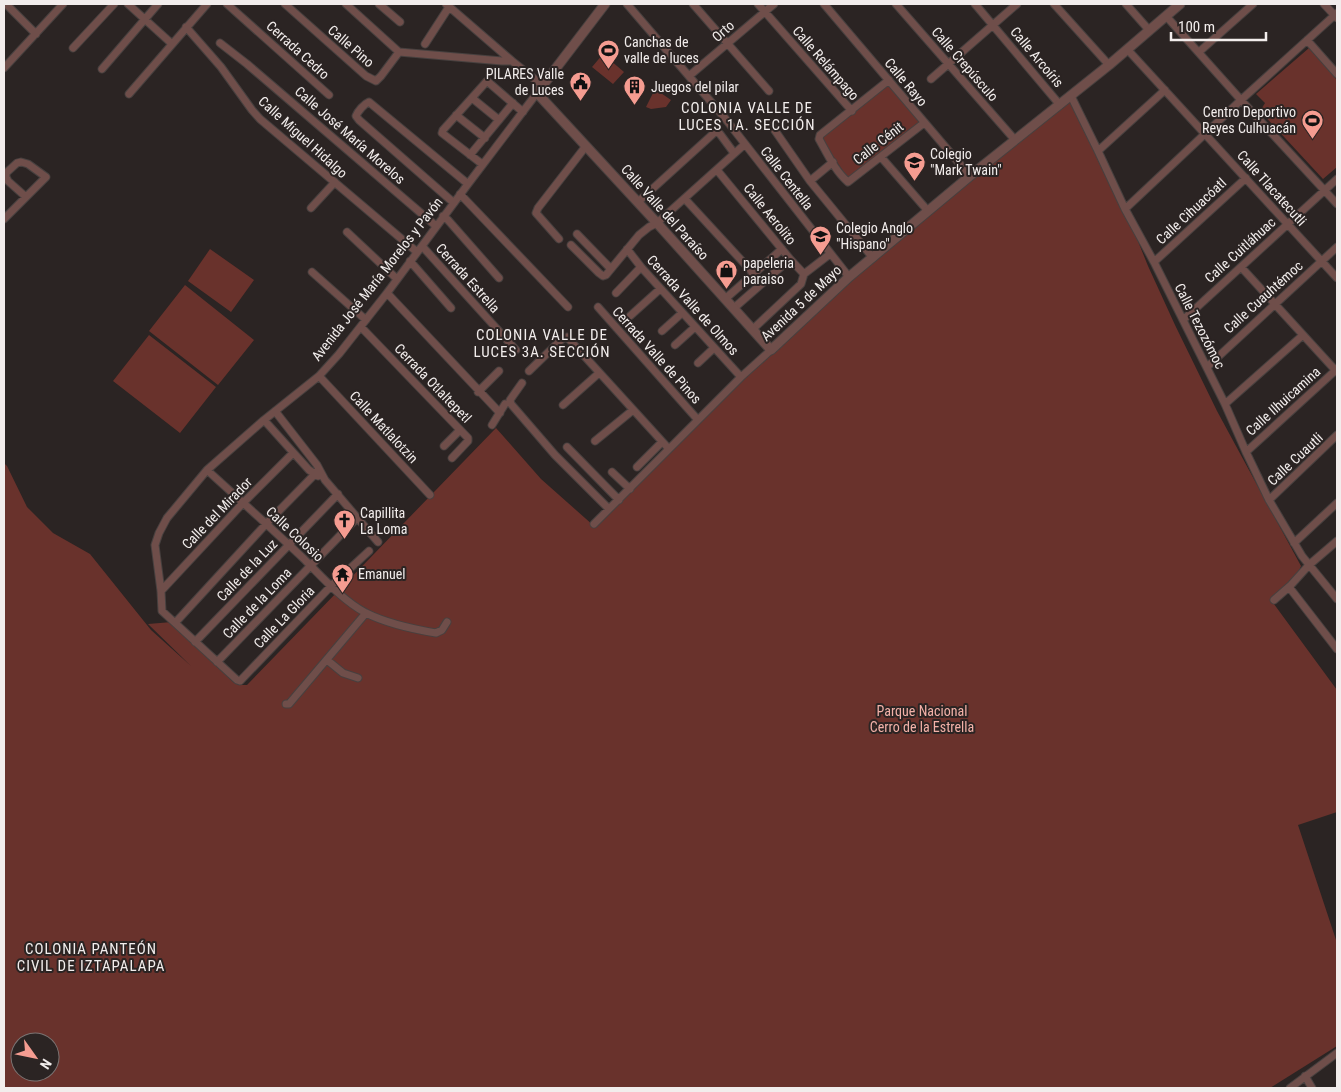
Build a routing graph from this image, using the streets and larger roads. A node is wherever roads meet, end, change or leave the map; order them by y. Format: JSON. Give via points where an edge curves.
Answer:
{"nodes":[{"id":1,"x":6,"y":4,"type":"edge"},
{"id":2,"x":63,"y":4,"type":"edge"},
{"id":3,"x":114,"y":4,"type":"edge"},
{"id":4,"x":128,"y":4,"type":"edge"},
{"id":5,"x":158,"y":4,"type":"edge"},
{"id":6,"x":207,"y":4,"type":"edge"},
{"id":7,"x":227,"y":4,"type":"edge"},
{"id":8,"x":284,"y":4,"type":"edge"},
{"id":9,"x":346,"y":4,"type":"edge"},
{"id":10,"x":379,"y":4,"type":"edge"},
{"id":11,"x":605,"y":4,"type":"edge"},
{"id":12,"x":628,"y":4,"type":"edge"},
{"id":13,"x":693,"y":4,"type":"edge"},
{"id":14,"x":758,"y":4,"type":"edge"},
{"id":15,"x":774,"y":4,"type":"edge"},
{"id":16,"x":824,"y":4,"type":"edge"},
{"id":17,"x":896,"y":4,"type":"edge"},
{"id":18,"x":975,"y":4,"type":"edge"},
{"id":19,"x":1017,"y":4,"type":"edge"},
{"id":20,"x":1054,"y":4,"type":"edge"},
{"id":21,"x":1126,"y":4,"type":"edge"},
{"id":22,"x":1180,"y":4,"type":"edge"},
{"id":23,"x":1253,"y":4,"type":"edge"},
{"id":24,"x":1324,"y":4,"type":"edge"},
{"id":25,"x":448,"y":6,"type":"edge"},
{"id":26,"x":764,"y":11,"type":"junction"},
{"id":27,"x":1166,"y":16,"type":"junction"},
{"id":28,"x":1336,"y":16,"type":"edge"},
{"id":29,"x":145,"y":18,"type":"junction"},
{"id":30,"x":400,"y":22,"type":"dead end"},
{"id":31,"x":994,"y":24,"type":"junction"},
{"id":32,"x":186,"y":27,"type":"junction"},
{"id":33,"x":1149,"y":30,"type":"junction"},
{"id":34,"x":36,"y":34,"type":"junction"},
{"id":35,"x":1306,"y":40,"type":"junction"},
{"id":36,"x":172,"y":43,"type":"junction"},
{"id":37,"x":220,"y":43,"type":"dead end"},
{"id":38,"x":425,"y":44,"type":"dead end"},
{"id":39,"x":728,"y":44,"type":"junction"},
{"id":40,"x":73,"y":48,"type":"dead end"},
{"id":41,"x":1127,"y":49,"type":"junction"},
{"id":42,"x":399,"y":52,"type":"junction"},
{"id":43,"x":1199,"y":52,"type":"junction"},
{"id":44,"x":512,"y":61,"type":"junction"},
{"id":45,"x":949,"y":64,"type":"junction"},
{"id":46,"x":1109,"y":65,"type":"junction"},
{"id":47,"x":4,"y":68,"type":"edge"},
{"id":48,"x":102,"y":68,"type":"dead end"},
{"id":49,"x":1337,"y":74,"type":"edge"},
{"id":50,"x":689,"y":76,"type":"junction"},
{"id":51,"x":932,"y":79,"type":"dead end"},
{"id":52,"x":889,"y":80,"type":"junction"},
{"id":53,"x":540,"y":89,"type":"junction"},
{"id":54,"x":1164,"y":90,"type":"junction"},
{"id":55,"x":769,"y":91,"type":"dead end"},
{"id":56,"x":128,"y":94,"type":"dead end"},
{"id":57,"x":329,"y":95,"type":"dead end"},
{"id":58,"x":1071,"y":96,"type":"junction"},
{"id":59,"x":472,"y":98,"type":"junction"},
{"id":60,"x":1241,"y":100,"type":"junction"},
{"id":61,"x":513,"y":103,"type":"junction"},
{"id":62,"x":1060,"y":105,"type":"junction"},
{"id":63,"x":852,"y":111,"type":"junction"},
{"id":64,"x":523,"y":112,"type":"junction"},
{"id":65,"x":456,"y":115,"type":"junction"},
{"id":66,"x":499,"y":120,"type":"junction"},
{"id":67,"x":768,"y":122,"type":"dead end"},
{"id":68,"x":924,"y":123,"type":"junction"},
{"id":69,"x":1206,"y":134,"type":"junction"},
{"id":70,"x":485,"y":138,"type":"junction"},
{"id":71,"x":1015,"y":140,"type":"junction"},
{"id":72,"x":745,"y":144,"type":"junction"},
{"id":73,"x":586,"y":146,"type":"junction"},
{"id":74,"x":1098,"y":152,"type":"junction"},
{"id":75,"x":734,"y":153,"type":"junction"},
{"id":76,"x":470,"y":155,"type":"junction"},
{"id":77,"x":881,"y":157,"type":"junction"},
{"id":78,"x":833,"y":162,"type":"junction"},
{"id":79,"x":482,"y":164,"type":"junction"},
{"id":80,"x":717,"y":170,"type":"junction"},
{"id":81,"x":970,"y":176,"type":"junction"},
{"id":82,"x":1246,"y":178,"type":"junction"},
{"id":83,"x":1337,"y":179,"type":"edge"},
{"id":84,"x":810,"y":181,"type":"junction"},
{"id":85,"x":335,"y":182,"type":"junction"},
{"id":86,"x":848,"y":182,"type":"joint"},
{"id":87,"x":468,"y":184,"type":"junction"},
{"id":88,"x":1324,"y":190,"type":"junction"},
{"id":89,"x":460,"y":194,"type":"junction"},
{"id":90,"x":26,"y":197,"type":"junction"},
{"id":91,"x":685,"y":199,"type":"junction"},
{"id":92,"x":638,"y":202,"type":"junction"},
{"id":93,"x":454,"y":203,"type":"junction"},
{"id":94,"x":1337,"y":204,"type":"edge"},
{"id":95,"x":311,"y":208,"type":"dead end"},
{"id":96,"x":1125,"y":209,"type":"junction"},
{"id":97,"x":928,"y":211,"type":"junction"},
{"id":98,"x":443,"y":216,"type":"junction"},
{"id":99,"x":4,"y":218,"type":"edge"},
{"id":100,"x":658,"y":223,"type":"junction"},
{"id":101,"x":1287,"y":224,"type":"junction"},
{"id":102,"x":436,"y":226,"type":"junction"},
{"id":103,"x":347,"y":232,"type":"dead end"},
{"id":104,"x":577,"y":234,"type":"dead end"},
{"id":105,"x":560,"y":239,"type":"dead end"},
{"id":106,"x":571,"y":245,"type":"dead end"},
{"id":107,"x":422,"y":246,"type":"junction"},
{"id":108,"x":1337,"y":247,"type":"edge"},
{"id":109,"x":782,"y":249,"type":"junction"},
{"id":110,"x":627,"y":250,"type":"junction"},
{"id":111,"x":417,"y":252,"type":"junction"},
{"id":112,"x":830,"y":254,"type":"junction"},
{"id":113,"x":872,"y":258,"type":"junction"},
{"id":114,"x":790,"y":259,"type":"junction"},
{"id":115,"x":410,"y":261,"type":"junction"},
{"id":116,"x":1322,"y":261,"type":"junction"},
{"id":117,"x":1154,"y":262,"type":"junction"},
{"id":118,"x":641,"y":267,"type":"junction"},
{"id":119,"x":1241,"y":267,"type":"junction"},
{"id":120,"x":611,"y":269,"type":"junction"},
{"id":121,"x":312,"y":272,"type":"dead end"},
{"id":122,"x":754,"y":274,"type":"junction"},
{"id":123,"x":804,"y":274,"type":"junction"},
{"id":124,"x":499,"y":278,"type":"dead end"},
{"id":125,"x":849,"y":278,"type":"junction"},
{"id":126,"x":1337,"y":278,"type":"edge"},
{"id":127,"x":397,"y":279,"type":"junction"},
{"id":128,"x":660,"y":289,"type":"junction"},
{"id":129,"x":387,"y":293,"type":"junction"},
{"id":130,"x":616,"y":293,"type":"dead end"},
{"id":131,"x":725,"y":299,"type":"junction"},
{"id":132,"x":1274,"y":304,"type":"junction"},
{"id":133,"x":568,"y":307,"type":"dead end"},
{"id":134,"x":598,"y":307,"type":"dead end"},
{"id":135,"x":451,"y":308,"type":"dead end"},
{"id":136,"x":734,"y":308,"type":"junction"},
{"id":137,"x":682,"y":313,"type":"junction"},
{"id":138,"x":630,"y":316,"type":"dead end"},
{"id":139,"x":366,"y":320,"type":"junction"},
{"id":140,"x":1183,"y":320,"type":"junction"},
{"id":141,"x":361,"y":327,"type":"junction"},
{"id":142,"x":695,"y":327,"type":"junction"},
{"id":143,"x":752,"y":329,"type":"junction"},
{"id":144,"x":662,"y":331,"type":"dead end"},
{"id":145,"x":1303,"y":334,"type":"junction"},
{"id":146,"x":675,"y":345,"type":"dead end"},
{"id":147,"x":714,"y":348,"type":"junction"},
{"id":148,"x":516,"y":350,"type":"dead end"},
{"id":149,"x":771,"y":350,"type":"junction"},
{"id":150,"x":698,"y":363,"type":"dead end"},
{"id":151,"x":1207,"y":366,"type":"junction"},
{"id":152,"x":499,"y":371,"type":"dead end"},
{"id":153,"x":529,"y":371,"type":"dead end"},
{"id":154,"x":1337,"y":371,"type":"edge"},
{"id":155,"x":599,"y":373,"type":"junction"},
{"id":156,"x":319,"y":376,"type":"junction"},
{"id":157,"x":741,"y":377,"type":"junction"},
{"id":158,"x":522,"y":383,"type":"dead end"},
{"id":159,"x":478,"y":392,"type":"junction"},
{"id":160,"x":505,"y":404,"type":"dead end"},
{"id":161,"x":1225,"y":404,"type":"junction"},
{"id":162,"x":563,"y":405,"type":"dead end"},
{"id":163,"x":633,"y":410,"type":"junction"},
{"id":164,"x":275,"y":411,"type":"junction"},
{"id":165,"x":500,"y":414,"type":"junction"},
{"id":166,"x":264,"y":420,"type":"junction"},
{"id":167,"x":698,"y":420,"type":"junction"},
{"id":168,"x":492,"y":425,"type":"dead end"},
{"id":169,"x":460,"y":430,"type":"junction"},
{"id":170,"x":1337,"y":436,"type":"edge"},
{"id":171,"x":595,"y":441,"type":"dead end"},
{"id":172,"x":662,"y":442,"type":"junction"},
{"id":173,"x":444,"y":446,"type":"dead end"},
{"id":174,"x":568,"y":447,"type":"dead end"},
{"id":175,"x":669,"y":449,"type":"junction"},
{"id":176,"x":1246,"y":452,"type":"junction"},
{"id":177,"x":293,"y":453,"type":"junction"},
{"id":178,"x":452,"y":458,"type":"dead end"},
{"id":179,"x":637,"y":467,"type":"dead end"},
{"id":180,"x":206,"y":470,"type":"junction"},
{"id":181,"x":317,"y":472,"type":"junction"},
{"id":182,"x":612,"y":472,"type":"dead end"},
{"id":183,"x":630,"y":489,"type":"junction"},
{"id":184,"x":338,"y":494,"type":"junction"},
{"id":185,"x":430,"y":495,"type":"dead end"},
{"id":186,"x":619,"y":500,"type":"junction"},
{"id":187,"x":1269,"y":500,"type":"junction"},
{"id":188,"x":243,"y":503,"type":"junction"},
{"id":189,"x":1337,"y":503,"type":"edge"},
{"id":190,"x":609,"y":509,"type":"junction"},
{"id":191,"x":357,"y":518,"type":"junction"},
{"id":192,"x":266,"y":524,"type":"junction"},
{"id":193,"x":594,"y":524,"type":"dead end"},
{"id":194,"x":378,"y":542,"type":"dead end"},
{"id":195,"x":1337,"y":542,"type":"edge"},
{"id":196,"x":1294,"y":543,"type":"junction"},
{"id":197,"x":289,"y":545,"type":"junction"},
{"id":198,"x":369,"y":551,"type":"dead end"},
{"id":199,"x":1309,"y":565,"type":"junction"},
{"id":200,"x":310,"y":566,"type":"junction"},
{"id":201,"x":331,"y":586,"type":"junction"},
{"id":202,"x":1289,"y":587,"type":"junction"},
{"id":203,"x":161,"y":591,"type":"junction"},
{"id":204,"x":1337,"y":599,"type":"edge"},
{"id":205,"x":1274,"y":600,"type":"dead end"},
{"id":206,"x":366,"y":613,"type":"junction"},
{"id":207,"x":447,"y":622,"type":"dead end"},
{"id":208,"x":175,"y":623,"type":"junction"},
{"id":209,"x":195,"y":642,"type":"junction"},
{"id":210,"x":1337,"y":649,"type":"edge"},
{"id":211,"x":327,"y":660,"type":"junction"},
{"id":212,"x":217,"y":662,"type":"junction"},
{"id":213,"x":358,"y":678,"type":"dead end"},
{"id":214,"x":286,"y":704,"type":"dead end"},
{"id":215,"x":1337,"y":1052,"type":"edge"},
{"id":216,"x":1305,"y":1076,"type":"junction"},
{"id":217,"x":1290,"y":1088,"type":"edge"},
{"id":218,"x":1312,"y":1088,"type":"edge"}],
"edges":[{"from":1,"to":34,"type":"street"},
{"from":2,"to":34,"type":"street"},
{"from":3,"to":40,"type":"street"},
{"from":4,"to":29,"type":"street"},
{"from":5,"to":29,"type":"street"},
{"from":6,"to":32,"type":"street"},
{"from":7,"to":57,"type":"street","name":"Cerrada Cedro"},
{"from":8,"to":42,"type":"street","name":"Calle Pino","via":[[372,80],[381,76]]},
{"from":9,"to":42,"type":"street"},
{"from":10,"to":30,"type":"street"},
{"from":11,"to":53,"type":"street","name":"Avenida José María Morelos y Pavón"},
{"from":12,"to":50,"type":"street","name":"Calle Centella"},
{"from":13,"to":39,"type":"street"},
{"from":14,"to":26,"type":"street","name":"Calle Relámpago"},
{"from":15,"to":26,"type":"street","name":"Orto"},
{"from":16,"to":52,"type":"street","name":"Calle Rayo"},
{"from":17,"to":45,"type":"street","name":"Calle Crepúsculo"},
{"from":18,"to":31,"type":"street","name":"Calle Arcoíris"},
{"from":19,"to":31,"type":"street"},
{"from":20,"to":46,"type":"street"},
{"from":21,"to":33,"type":"street"},
{"from":22,"to":27,"type":"street","name":"Avenida 5 de Mayo"},
{"from":23,"to":43,"type":"street"},
{"from":24,"to":28,"type":"street"},
{"from":25,"to":38,"type":"street"},
{"from":25,"to":44,"type":"street"},
{"from":26,"to":39,"type":"street","name":"Orto"},
{"from":26,"to":63,"type":"street","name":"Calle Relámpago"},
{"from":27,"to":33,"type":"street","name":"Avenida 5 de Mayo"},
{"from":27,"to":43,"type":"street"},
{"from":28,"to":35,"type":"street"},
{"from":29,"to":36,"type":"street"},
{"from":29,"to":48,"type":"street"},
{"from":31,"to":45,"type":"street"},
{"from":31,"to":62,"type":"street","name":"Calle Arcoíris"},
{"from":32,"to":36,"type":"street"},
{"from":32,"to":85,"type":"street","name":"Calle Miguel Hidalgo","via":[[260,119]]},
{"from":33,"to":41,"type":"street","name":"Avenida 5 de Mayo"},
{"from":34,"to":47,"type":"street"},
{"from":35,"to":49,"type":"street"},
{"from":35,"to":60,"type":"street"},
{"from":36,"to":56,"type":"street"},
{"from":37,"to":102,"type":"street","name":"Calle José María Morelos"},
{"from":39,"to":50,"type":"street","name":"Orto"},
{"from":39,"to":55,"type":"street"},
{"from":41,"to":46,"type":"street","name":"Avenida 5 de Mayo"},
{"from":41,"to":54,"type":"street","name":"Calle Tlacatecutli"},
{"from":42,"to":44,"type":"street"},
{"from":43,"to":60,"type":"street"},
{"from":44,"to":53,"type":"street"},
{"from":45,"to":51,"type":"street"},
{"from":45,"to":71,"type":"street","name":"Calle Crepúsculo"},
{"from":46,"to":58,"type":"street","name":"Avenida 5 de Mayo"},
{"from":50,"to":72,"type":"street","name":"Calle Centella"},
{"from":52,"to":63,"type":"street"},
{"from":52,"to":68,"type":"street","name":"Calle Rayo"},
{"from":53,"to":64,"type":"street","name":"Avenida José María Morelos y Pavón"},
{"from":53,"to":73,"type":"street","name":"Calle Valle del Paraíso"},
{"from":54,"to":69,"type":"street","name":"Calle Tlacatecutli"},
{"from":54,"to":74,"type":"street"},
{"from":58,"to":62,"type":"street","name":"Avenida 5 de Mayo"},
{"from":58,"to":74,"type":"street","name":"Calle Tezozómoc"},
{"from":59,"to":61,"type":"street","via":[[487,81]]},
{"from":59,"to":65,"type":"street"},
{"from":59,"to":66,"type":"street"},
{"from":60,"to":69,"type":"street"},
{"from":60,"to":88,"type":"street"},
{"from":61,"to":64,"type":"street"},
{"from":61,"to":66,"type":"street"},
{"from":62,"to":71,"type":"street","name":"Avenida 5 de Mayo"},
{"from":63,"to":78,"type":"street","name":"Calle Relámpago","via":[[820,135],[819,139]]},
{"from":64,"to":79,"type":"street","name":"Avenida José María Morelos y Pavón"},
{"from":65,"to":70,"type":"street"},
{"from":65,"to":76,"type":"street","via":[[442,133]]},
{"from":66,"to":70,"type":"street"},
{"from":67,"to":84,"type":"street"},
{"from":68,"to":77,"type":"street","name":"Calle Cénit"},
{"from":68,"to":81,"type":"street","name":"Calle Rayo"},
{"from":69,"to":82,"type":"street","name":"Calle Tlacatecutli"},
{"from":69,"to":96,"type":"street"},
{"from":70,"to":76,"type":"street"},
{"from":71,"to":81,"type":"street","name":"Avenida 5 de Mayo"},
{"from":72,"to":75,"type":"street"},
{"from":72,"to":112,"type":"street","name":"Calle Centella"},
{"from":73,"to":92,"type":"street","name":"Calle Valle del Paraíso"},
{"from":73,"to":105,"type":"street","via":[[536,213]]},
{"from":74,"to":96,"type":"street","name":"Calle Tezozómoc"},
{"from":75,"to":80,"type":"street"},
{"from":75,"to":92,"type":"street","via":[[720,134],[714,133]]},
{"from":76,"to":79,"type":"street"},
{"from":77,"to":86,"type":"street","name":"Calle Cénit"},
{"from":77,"to":97,"type":"street"},
{"from":78,"to":84,"type":"street"},
{"from":78,"to":86,"type":"street","name":"Calle Relámpago"},
{"from":79,"to":87,"type":"street","name":"Avenida José María Morelos y Pavón"},
{"from":80,"to":91,"type":"street"},
{"from":80,"to":109,"type":"street","name":"Calle Aerolito"},
{"from":81,"to":97,"type":"street","name":"Avenida 5 de Mayo"},
{"from":82,"to":101,"type":"street","name":"Calle Tlacatecutli"},
{"from":82,"to":117,"type":"street","name":"Calle Cihuacóatl"},
{"from":83,"to":88,"type":"street","name":"Calle Cuitláhuac"},
{"from":84,"to":113,"type":"street"},
{"from":85,"to":95,"type":"street"},
{"from":85,"to":111,"type":"street","name":"Calle Miguel Hidalgo"},
{"from":87,"to":89,"type":"street","name":"Avenida José María Morelos y Pavón"},
{"from":87,"to":93,"type":"street","via":[[369,102],[357,113],[359,120]]},
{"from":88,"to":94,"type":"street"},
{"from":88,"to":101,"type":"street","name":"Calle Cuitláhuac"},
{"from":89,"to":93,"type":"street","name":"Avenida José María Morelos y Pavón"},
{"from":89,"to":133,"type":"street"},
{"from":90,"to":90,"type":"street","via":[[6,177],[6,173],[21,162],[46,177]]},
{"from":90,"to":99,"type":"street"},
{"from":91,"to":100,"type":"street"},
{"from":91,"to":122,"type":"street"},
{"from":92,"to":100,"type":"street","name":"Calle Valle del Paraíso"},
{"from":93,"to":98,"type":"street","name":"Avenida José María Morelos y Pavón"},
{"from":96,"to":117,"type":"street","name":"Calle Tezozómoc"},
{"from":97,"to":113,"type":"street","name":"Avenida 5 de Mayo"},
{"from":98,"to":102,"type":"street","name":"Avenida José María Morelos y Pavón"},
{"from":98,"to":124,"type":"street"},
{"from":100,"to":110,"type":"street","via":[[639,235]]},
{"from":100,"to":131,"type":"street","name":"Calle Valle del Paraíso"},
{"from":101,"to":116,"type":"street","name":"Calle Tlacatecutli"},
{"from":101,"to":119,"type":"street","name":"Calle Cuitláhuac"},
{"from":102,"to":107,"type":"street","name":"Avenida José María Morelos y Pavón"},
{"from":103,"to":127,"type":"street"},
{"from":104,"to":120,"type":"street"},
{"from":106,"to":120,"type":"street","via":[[603,276]]},
{"from":107,"to":111,"type":"street","name":"Avenida José María Morelos y Pavón"},
{"from":107,"to":148,"type":"street","name":"Cerrada Estrella"},
{"from":108,"to":116,"type":"street","name":"Calle Cuauhtémoc"},
{"from":109,"to":114,"type":"street","name":"Calle Aerolito"},
{"from":109,"to":122,"type":"street"},
{"from":110,"to":118,"type":"street","name":"Cerrada Valle de Olmos"},
{"from":110,"to":120,"type":"street"},
{"from":111,"to":115,"type":"street","name":"Avenida José María Morelos y Pavón"},
{"from":112,"to":123,"type":"street"},
{"from":112,"to":125,"type":"street","name":"Calle Centella"},
{"from":113,"to":125,"type":"street","name":"Avenida 5 de Mayo"},
{"from":114,"to":123,"type":"street","name":"Calle Aerolito"},
{"from":114,"to":136,"type":"street"},
{"from":115,"to":127,"type":"street","name":"Avenida José María Morelos y Pavón"},
{"from":115,"to":135,"type":"street"},
{"from":116,"to":126,"type":"street","name":"Calle Tlacatecutli"},
{"from":116,"to":132,"type":"street","name":"Calle Cuauhtémoc"},
{"from":117,"to":140,"type":"street","name":"Calle Tezozómoc"},
{"from":118,"to":128,"type":"street","name":"Cerrada Valle de Olmos"},
{"from":118,"to":130,"type":"street"},
{"from":119,"to":132,"type":"street"},
{"from":119,"to":140,"type":"street","name":"Calle Cuitláhuac"},
{"from":121,"to":139,"type":"street"},
{"from":122,"to":131,"type":"street"},
{"from":123,"to":143,"type":"street","via":[[801,284]]},
{"from":125,"to":149,"type":"street","name":"Avenida 5 de Mayo"},
{"from":127,"to":129,"type":"street","name":"Avenida José María Morelos y Pavón"},
{"from":128,"to":137,"type":"street","name":"Cerrada Valle de Olmos"},
{"from":128,"to":138,"type":"street"},
{"from":129,"to":139,"type":"street","name":"Avenida José María Morelos y Pavón"},
{"from":129,"to":159,"type":"street"},
{"from":131,"to":136,"type":"street","name":"Calle Valle del Paraíso"},
{"from":132,"to":145,"type":"street"},
{"from":132,"to":151,"type":"street","name":"Calle Cuauhtémoc"},
{"from":134,"to":167,"type":"street","name":"Cerrada Valle de Pinos"},
{"from":136,"to":143,"type":"street","name":"Calle Valle del Paraíso"},
{"from":137,"to":142,"type":"street","name":"Cerrada Valle de Olmos"},
{"from":137,"to":144,"type":"street"},
{"from":139,"to":141,"type":"street","name":"Avenida José María Morelos y Pavón"},
{"from":140,"to":151,"type":"street","name":"Calle Tezozómoc"},
{"from":141,"to":156,"type":"street","name":"Avenida José María Morelos y Pavón"},
{"from":141,"to":169,"type":"street","name":"Cerrada Otlaltepetl"},
{"from":142,"to":146,"type":"street"},
{"from":142,"to":147,"type":"street","name":"Cerrada Valle de Olmos"},
{"from":143,"to":149,"type":"street","name":"Calle Valle del Paraíso"},
{"from":145,"to":154,"type":"street"},
{"from":145,"to":161,"type":"street"},
{"from":147,"to":150,"type":"street"},
{"from":147,"to":157,"type":"street","name":"Cerrada Valle de Olmos"},
{"from":149,"to":157,"type":"street","name":"Avenida 5 de Mayo"},
{"from":151,"to":161,"type":"street","name":"Calle Tezozómoc"},
{"from":152,"to":159,"type":"street"},
{"from":153,"to":155,"type":"street","via":[[567,336]]},
{"from":154,"to":176,"type":"street","name":"Calle Ilhuicamina"},
{"from":155,"to":162,"type":"street"},
{"from":155,"to":163,"type":"street"},
{"from":156,"to":164,"type":"street","name":"Avenida José María Morelos y Pavón"},
{"from":156,"to":185,"type":"street","name":"Calle Matlalotzin"},
{"from":157,"to":167,"type":"street","name":"Avenida 5 de Mayo"},
{"from":158,"to":190,"type":"street","via":[[510,400],[511,404],[555,455]]},
{"from":159,"to":165,"type":"street"},
{"from":160,"to":165,"type":"street"},
{"from":161,"to":176,"type":"street","name":"Calle Tezozómoc"},
{"from":163,"to":171,"type":"street"},
{"from":163,"to":172,"type":"street"},
{"from":164,"to":166,"type":"street","name":"Avenida José María Morelos y Pavón"},
{"from":164,"to":181,"type":"street","via":[[317,465]]},
{"from":165,"to":168,"type":"street"},
{"from":166,"to":177,"type":"street"},
{"from":166,"to":180,"type":"street","name":"Avenida José María Morelos y Pavón"},
{"from":167,"to":175,"type":"street","name":"Avenida 5 de Mayo"},
{"from":169,"to":173,"type":"street"},
{"from":169,"to":178,"type":"street","name":"Cerrada Otlaltepetl","via":[[468,441]]},
{"from":170,"to":187,"type":"street","name":"Calle Cuautli"},
{"from":172,"to":175,"type":"street"},
{"from":172,"to":179,"type":"street"},
{"from":174,"to":186,"type":"street"},
{"from":175,"to":183,"type":"street","name":"Avenida 5 de Mayo"},
{"from":176,"to":187,"type":"street","name":"Calle Tezozómoc"},
{"from":177,"to":181,"type":"street","via":[[309,470]]},
{"from":177,"to":188,"type":"street","name":"Calle del Mirador"},
{"from":180,"to":188,"type":"street","name":"Calle Colosio"},
{"from":180,"to":203,"type":"street","name":"Avenida José María Morelos y Pavón","via":[[167,518],[159,533],[155,545]]},
{"from":181,"to":184,"type":"street"},
{"from":181,"to":192,"type":"street"},
{"from":182,"to":183,"type":"street"},
{"from":183,"to":186,"type":"street","name":"Avenida 5 de Mayo"},
{"from":184,"to":191,"type":"street"},
{"from":184,"to":197,"type":"street","name":"Calle de la Luz"},
{"from":186,"to":190,"type":"street","name":"Avenida 5 de Mayo"},
{"from":187,"to":196,"type":"street","name":"Calle Tezozómoc"},
{"from":188,"to":192,"type":"street","name":"Calle Colosio"},
{"from":188,"to":203,"type":"street","name":"Calle del Mirador"},
{"from":189,"to":196,"type":"street"},
{"from":190,"to":193,"type":"street","name":"Avenida 5 de Mayo"},
{"from":191,"to":194,"type":"street"},
{"from":191,"to":200,"type":"street","name":"Calle de la Loma"},
{"from":192,"to":197,"type":"street","name":"Calle Colosio"},
{"from":192,"to":208,"type":"street"},
{"from":195,"to":199,"type":"street"},
{"from":196,"to":199,"type":"street","name":"Calle Tezozómoc"},
{"from":197,"to":200,"type":"street","name":"Calle Colosio"},
{"from":197,"to":209,"type":"street","name":"Calle de la Luz"},
{"from":198,"to":201,"type":"street","name":"Calle La Gloria"},
{"from":199,"to":202,"type":"street"},
{"from":199,"to":204,"type":"street","name":"Calle Tezozómoc"},
{"from":200,"to":201,"type":"street","name":"Calle Colosio"},
{"from":200,"to":212,"type":"street","name":"Calle de la Loma"},
{"from":201,"to":206,"type":"street","name":"Calle Colosio"},
{"from":201,"to":212,"type":"street","name":"Calle La Gloria","via":[[240,681]]},
{"from":202,"to":205,"type":"street"},
{"from":202,"to":210,"type":"street"},
{"from":203,"to":208,"type":"street","name":"Avenida José María Morelos y Pavón","via":[[162,611]]},
{"from":206,"to":207,"type":"street","name":"Calle Colosio","via":[[406,628],[436,634]]},
{"from":206,"to":211,"type":"street"},
{"from":208,"to":209,"type":"street"},
{"from":209,"to":212,"type":"street"},
{"from":211,"to":213,"type":"street","via":[[343,673]]},
{"from":211,"to":214,"type":"street"},
{"from":215,"to":216,"type":"street"},
{"from":216,"to":217,"type":"street"},
{"from":216,"to":218,"type":"street"}]}
